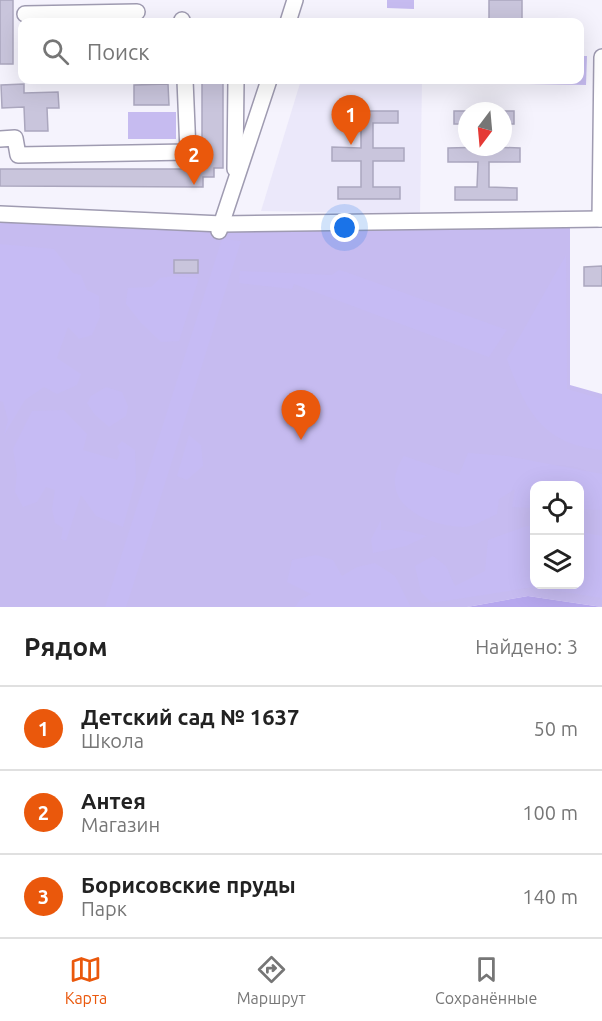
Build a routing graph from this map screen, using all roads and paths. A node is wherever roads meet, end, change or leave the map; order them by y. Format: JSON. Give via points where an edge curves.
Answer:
{"nodes":[{"id":1,"x":295,"y":0,"type":"edge"},
{"id":2,"x":25,"y":12,"type":"edge"},
{"id":3,"x":137,"y":12,"type":"dead end"},
{"id":4,"x":289,"y":18,"type":"edge"},
{"id":5,"x":602,"y":57,"type":"edge"},
{"id":6,"x":185,"y":84,"type":"edge"},
{"id":7,"x":236,"y":84,"type":"edge"},
{"id":8,"x":268,"y":84,"type":"edge"},
{"id":9,"x":601,"y":125,"type":"edge"},
{"id":10,"x":0,"y":139,"type":"edge"},
{"id":11,"x":234,"y":184,"type":"junction"},
{"id":12,"x":0,"y":214,"type":"edge"},
{"id":13,"x":601,"y":219,"type":"edge"},
{"id":14,"x":220,"y":229,"type":"junction"}],
"edges":[{"from":1,"to":4,"type":"lane"},
{"from":2,"to":3,"type":"lane"},
{"from":5,"to":9,"type":"lane"},
{"from":6,"to":10,"type":"lane","via":[[188,152],[18,154],[15,138]]},
{"from":7,"to":11,"type":"lane"},
{"from":8,"to":11,"type":"lane"},
{"from":9,"to":13,"type":"lane"},
{"from":11,"to":14,"type":"lane"},
{"from":12,"to":14,"type":"lane"},
{"from":13,"to":14,"type":"lane"}]}
